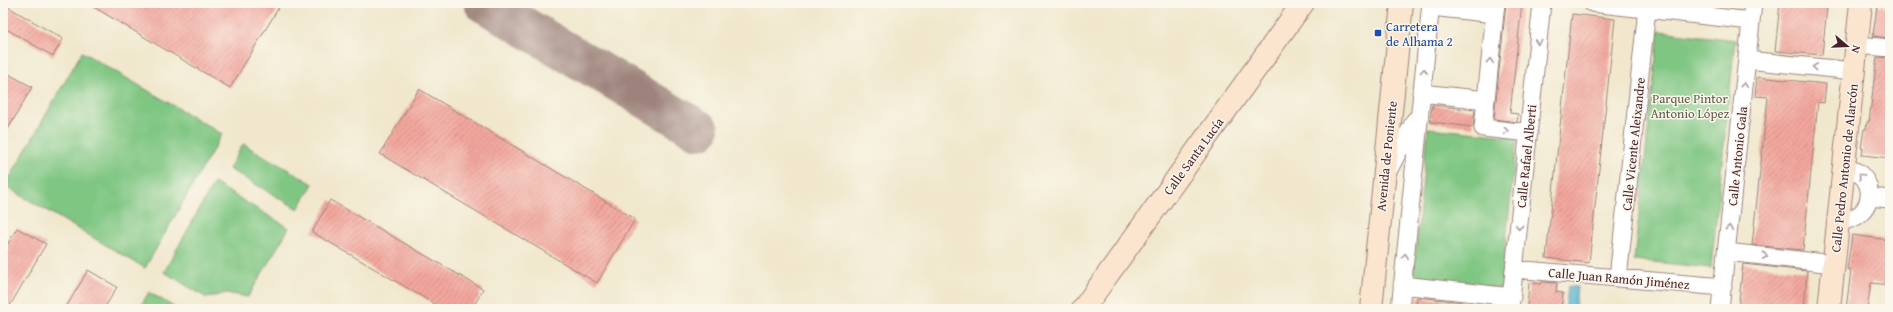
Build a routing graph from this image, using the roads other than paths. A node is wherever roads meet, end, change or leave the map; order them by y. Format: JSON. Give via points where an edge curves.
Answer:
{"nodes":[{"id":1,"x":1303,"y":3,"type":"edge"},
{"id":2,"x":1402,"y":3,"type":"edge"},
{"id":3,"x":1542,"y":3,"type":"edge"},
{"id":4,"x":1592,"y":3,"type":"edge"},
{"id":5,"x":1753,"y":3,"type":"edge"},
{"id":6,"x":1861,"y":3,"type":"edge"},
{"id":7,"x":1431,"y":5,"type":"edge"},
{"id":8,"x":1496,"y":9,"type":"edge"},
{"id":9,"x":1647,"y":9,"type":"junction"},
{"id":10,"x":1751,"y":21,"type":"junction"},
{"id":11,"x":1857,"y":45,"type":"junction"},
{"id":12,"x":1890,"y":48,"type":"edge"},
{"id":13,"x":1747,"y":60,"type":"junction"},
{"id":14,"x":1854,"y":71,"type":"junction"},
{"id":15,"x":1421,"y":93,"type":"junction"},
{"id":16,"x":1486,"y":100,"type":"junction"},
{"id":17,"x":1419,"y":114,"type":"junction"},
{"id":18,"x":1529,"y":133,"type":"junction"},
{"id":19,"x":1844,"y":168,"type":"junction"},
{"id":20,"x":1384,"y":178,"type":"junction"},
{"id":21,"x":1870,"y":197,"type":"junction"},
{"id":22,"x":1890,"y":199,"type":"edge"},
{"id":23,"x":1838,"y":220,"type":"junction"},
{"id":24,"x":1726,"y":252,"type":"junction"},
{"id":25,"x":1834,"y":264,"type":"junction"},
{"id":26,"x":1514,"y":269,"type":"junction"},
{"id":27,"x":1618,"y":278,"type":"junction"},
{"id":28,"x":1402,"y":285,"type":"junction"},
{"id":29,"x":1723,"y":287,"type":"junction"},
{"id":30,"x":1511,"y":303,"type":"edge"},
{"id":31,"x":1084,"y":309,"type":"edge"},
{"id":32,"x":1370,"y":309,"type":"edge"},
{"id":33,"x":1400,"y":309,"type":"edge"},
{"id":34,"x":1720,"y":309,"type":"edge"},
{"id":35,"x":1829,"y":309,"type":"edge"}],
"edges":[{"from":1,"to":31,"type":"main road","name":"Calle Santa Lucía"},
{"from":2,"to":20,"type":"main road","name":"Avenida de Poniente"},
{"from":3,"to":18,"type":"street","name":"Calle Rafael Alberti","one_way":true},
{"from":4,"to":9,"type":"street"},
{"from":5,"to":10,"type":"street","name":"Calle Antonio Gala"},
{"from":6,"to":11,"type":"main road","name":"Calle Pedro Antonio de Alarcón"},
{"from":7,"to":8,"type":"street"},
{"from":15,"to":7,"type":"street","one_way":true},
{"from":16,"to":8,"type":"street","one_way":true},
{"from":9,"to":10,"type":"street"},
{"from":9,"to":27,"type":"street","name":"Calle Vicente Aleixandre"},
{"from":10,"to":13,"type":"street","name":"Calle Antonio Gala"},
{"from":11,"to":12,"type":"street"},
{"from":11,"to":14,"type":"main road","name":"Calle Pedro Antonio de Alarcón"},
{"from":14,"to":13,"type":"street","one_way":true},
{"from":24,"to":13,"type":"street","name":"Calle Antonio Gala","one_way":true},
{"from":14,"to":19,"type":"main road","name":"Calle Pedro Antonio de Alarcón"},
{"from":15,"to":16,"type":"street"},
{"from":15,"to":17,"type":"street"},
{"from":16,"to":18,"type":"street","one_way":true,"via":[[1483,128]]},
{"from":17,"to":20,"type":"street"},
{"from":28,"to":17,"type":"street","one_way":true},
{"from":18,"to":26,"type":"street","name":"Calle Rafael Alberti","one_way":true},
{"from":21,"to":19,"type":"street","one_way":true,"via":[[1868,184],[1862,175]]},
{"from":19,"to":23,"type":"main road","name":"Calle Pedro Antonio de Alarcón"},
{"from":20,"to":32,"type":"main road","name":"Avenida de Poniente"},
{"from":21,"to":22,"type":"street"},
{"from":21,"to":23,"type":"street","via":[[1866,208],[1857,216],[1848,220]]},
{"from":23,"to":25,"type":"main road","name":"Calle Pedro Antonio de Alarcón"},
{"from":24,"to":25,"type":"street","one_way":true},
{"from":24,"to":29,"type":"street","name":"Calle Antonio Gala"},
{"from":25,"to":35,"type":"main road","name":"Calle Pedro Antonio de Alarcón"},
{"from":26,"to":27,"type":"street","name":"Calle Juan Ramón Jiménez"},
{"from":26,"to":30,"type":"street","name":"Calle Rafael Alberti"},
{"from":27,"to":29,"type":"street","name":"Calle Juan Ramón Jiménez"},
{"from":28,"to":30,"type":"street"},
{"from":28,"to":33,"type":"street"},
{"from":29,"to":34,"type":"street","name":"Calle Antonio Gala"}]}
